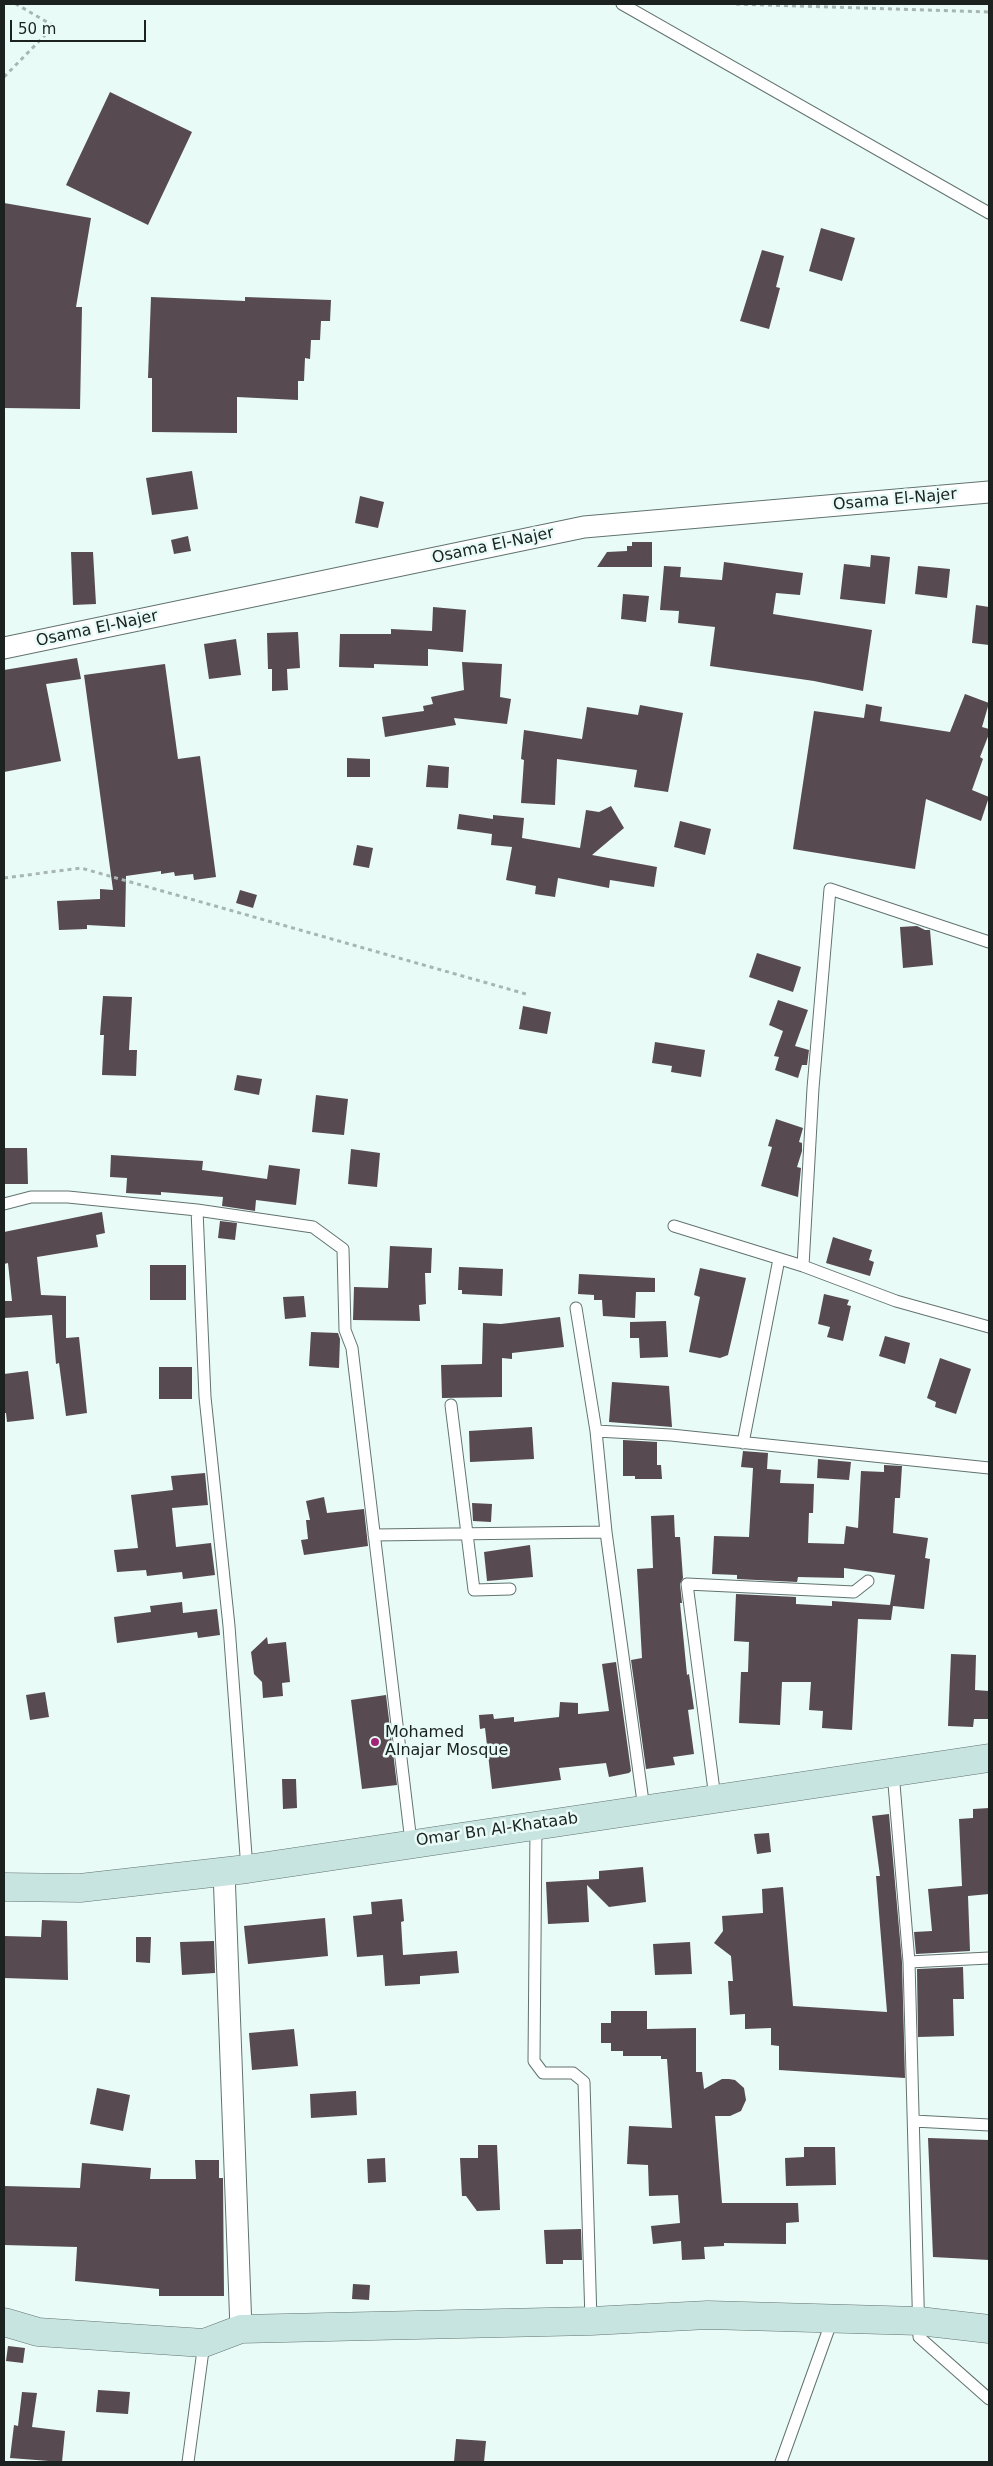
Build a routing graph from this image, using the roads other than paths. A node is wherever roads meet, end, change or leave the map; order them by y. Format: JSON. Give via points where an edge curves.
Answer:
{"nodes":[{"id":1,"x":622,"y":4,"type":"edge"},
{"id":2,"x":989,"y":213,"type":"edge"},
{"id":3,"x":989,"y":492,"type":"edge"},
{"id":4,"x":4,"y":648,"type":"edge"},
{"id":5,"x":989,"y":942,"type":"edge"},
{"id":6,"x":4,"y":1204,"type":"edge"},
{"id":7,"x":197,"y":1210,"type":"junction"},
{"id":8,"x":674,"y":1226,"type":"dead end"},
{"id":9,"x":779,"y":1259,"type":"junction"},
{"id":10,"x":803,"y":1266,"type":"junction"},
{"id":11,"x":576,"y":1308,"type":"dead end"},
{"id":12,"x":989,"y":1327,"type":"edge"},
{"id":13,"x":451,"y":1406,"type":"dead end"},
{"id":14,"x":596,"y":1431,"type":"junction"},
{"id":15,"x":743,"y":1443,"type":"junction"},
{"id":16,"x":989,"y":1468,"type":"edge"},
{"id":17,"x":606,"y":1532,"type":"junction"},
{"id":18,"x":374,"y":1535,"type":"junction"},
{"id":19,"x":466,"y":1535,"type":"junction"},
{"id":20,"x":868,"y":1580,"type":"dead end"},
{"id":21,"x":510,"y":1588,"type":"dead end"},
{"id":22,"x":989,"y":1758,"type":"edge"},
{"id":23,"x":893,"y":1772,"type":"junction"},
{"id":24,"x":715,"y":1798,"type":"junction"},
{"id":25,"x":644,"y":1809,"type":"junction"},
{"id":26,"x":536,"y":1824,"type":"junction"},
{"id":27,"x":411,"y":1842,"type":"junction"},
{"id":28,"x":236,"y":1870,"type":"junction"},
{"id":29,"x":4,"y":1887,"type":"edge"},
{"id":30,"x":989,"y":1958,"type":"edge"},
{"id":31,"x":910,"y":1962,"type":"junction"},
{"id":32,"x":914,"y":2121,"type":"junction"},
{"id":33,"x":989,"y":2125,"type":"edge"},
{"id":34,"x":832,"y":2320,"type":"junction"},
{"id":35,"x":591,"y":2321,"type":"junction"},
{"id":36,"x":919,"y":2321,"type":"junction"},
{"id":37,"x":4,"y":2322,"type":"edge"},
{"id":38,"x":241,"y":2328,"type":"junction"},
{"id":39,"x":989,"y":2329,"type":"edge"},
{"id":40,"x":204,"y":2343,"type":"junction"},
{"id":41,"x":989,"y":2399,"type":"edge"},
{"id":42,"x":188,"y":2462,"type":"edge"},
{"id":43,"x":781,"y":2462,"type":"edge"}],
"edges":[{"from":1,"to":2,"type":"lane"},
{"from":3,"to":4,"type":"street","name":"Osama El-Najer","via":[[584,527]]},
{"from":5,"to":10,"type":"lane","via":[[830,890],[813,1088]]},
{"from":6,"to":7,"type":"lane","via":[[31,1197],[68,1197]]},
{"from":7,"to":18,"type":"lane","via":[[313,1227],[343,1249],[344,1330],[352,1348]]},
{"from":7,"to":28,"type":"lane","via":[[206,1396],[229,1626]]},
{"from":8,"to":9,"type":"lane"},
{"from":9,"to":10,"type":"lane"},
{"from":9,"to":15,"type":"lane"},
{"from":10,"to":12,"type":"lane","via":[[896,1301]]},
{"from":11,"to":14,"type":"lane"},
{"from":13,"to":19,"type":"lane"},
{"from":14,"to":15,"type":"lane"},
{"from":14,"to":17,"type":"lane"},
{"from":15,"to":16,"type":"lane"},
{"from":17,"to":19,"type":"lane"},
{"from":17,"to":25,"type":"lane"},
{"from":18,"to":19,"type":"lane"},
{"from":18,"to":27,"type":"lane"},
{"from":19,"to":21,"type":"lane","via":[[474,1590]]},
{"from":20,"to":24,"type":"lane","via":[[854,1592],[686,1584]]},
{"from":22,"to":23,"type":"street","name":"Omar Bn Al-Khataab"},
{"from":23,"to":24,"type":"street","name":"Omar Bn Al-Khataab"},
{"from":23,"to":31,"type":"lane"},
{"from":24,"to":25,"type":"street","name":"Omar Bn Al-Khataab"},
{"from":25,"to":26,"type":"street","name":"Omar Bn Al-Khataab"},
{"from":26,"to":27,"type":"street","name":"Omar Bn Al-Khataab"},
{"from":26,"to":35,"type":"lane","via":[[534,2062],[543,2073],[573,2073],[584,2082]]},
{"from":27,"to":28,"type":"street","name":"Omar Bn Al-Khataab"},
{"from":28,"to":29,"type":"street","name":"Omar Bn Al-Khataab","via":[[80,1888]]},
{"from":28,"to":38,"type":"street"},
{"from":30,"to":31,"type":"lane"},
{"from":31,"to":32,"type":"lane"},
{"from":32,"to":33,"type":"lane"},
{"from":32,"to":36,"type":"lane"},
{"from":34,"to":35,"type":"street","via":[[708,2316]]},
{"from":34,"to":36,"type":"street"},
{"from":34,"to":43,"type":"lane"},
{"from":35,"to":38,"type":"street"},
{"from":36,"to":39,"type":"street"},
{"from":36,"to":41,"type":"lane","via":[[919,2337]]},
{"from":37,"to":40,"type":"street","via":[[38,2332]]},
{"from":38,"to":40,"type":"street"},
{"from":40,"to":42,"type":"lane"}]}
